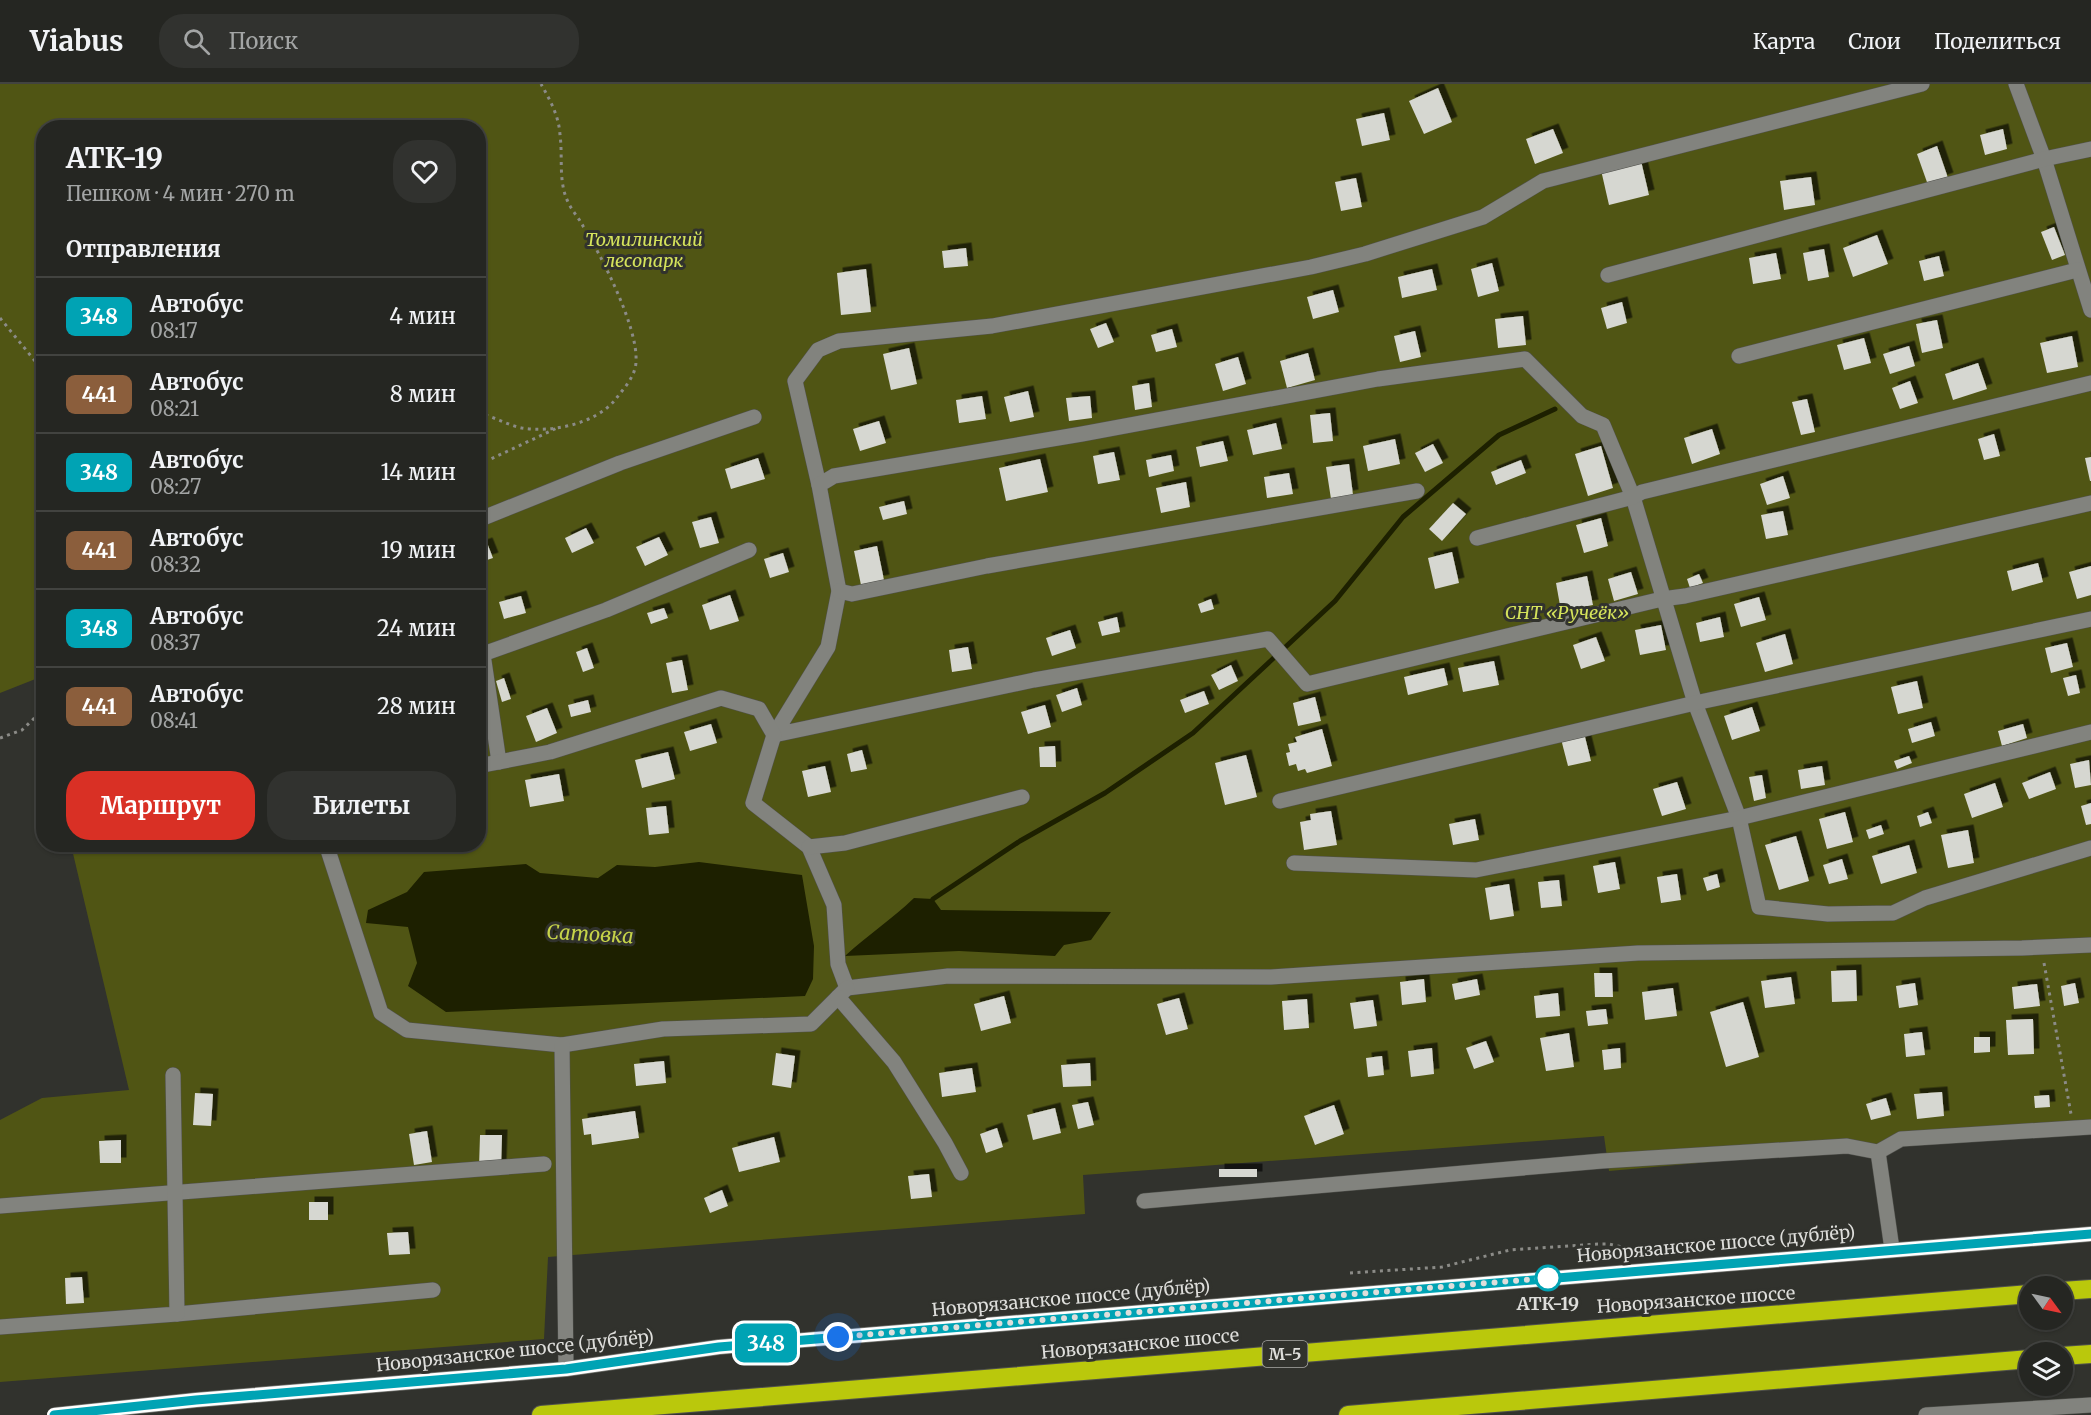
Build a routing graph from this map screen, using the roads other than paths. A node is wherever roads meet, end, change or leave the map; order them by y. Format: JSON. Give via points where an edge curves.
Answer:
{"nodes":[{"id":1,"x":1922,"y":84,"type":"edge"},
{"id":2,"x":2016,"y":84,"type":"edge"},
{"id":3,"x":2091,"y":149,"type":"edge"},
{"id":4,"x":2044,"y":159,"type":"junction"},
{"id":5,"x":2082,"y":273,"type":"edge"},
{"id":6,"x":1608,"y":275,"type":"dead end"},
{"id":7,"x":2091,"y":310,"type":"edge"},
{"id":8,"x":1739,"y":356,"type":"dead end"},
{"id":9,"x":2091,"y":383,"type":"edge"},
{"id":10,"x":754,"y":417,"type":"dead end"},
{"id":11,"x":819,"y":485,"type":"junction"},
{"id":12,"x":1417,"y":491,"type":"dead end"},
{"id":13,"x":1633,"y":497,"type":"junction"},
{"id":14,"x":2091,"y":503,"type":"edge"},
{"id":15,"x":486,"y":517,"type":"edge"},
{"id":16,"x":1477,"y":537,"type":"dead end"},
{"id":17,"x":749,"y":550,"type":"dead end"},
{"id":18,"x":838,"y":591,"type":"junction"},
{"id":19,"x":1662,"y":599,"type":"junction"},
{"id":20,"x":2091,"y":619,"type":"edge"},
{"id":21,"x":486,"y":653,"type":"edge"},
{"id":22,"x":486,"y":676,"type":"edge"},
{"id":23,"x":1695,"y":703,"type":"junction"},
{"id":24,"x":2091,"y":732,"type":"edge"},
{"id":25,"x":774,"y":735,"type":"junction"},
{"id":26,"x":498,"y":762,"type":"junction"},
{"id":27,"x":486,"y":764,"type":"edge"},
{"id":28,"x":1022,"y":797,"type":"dead end"},
{"id":29,"x":1280,"y":801,"type":"dead end"},
{"id":30,"x":1739,"y":818,"type":"junction"},
{"id":31,"x":809,"y":847,"type":"junction"},
{"id":32,"x":2091,"y":848,"type":"edge"},
{"id":33,"x":329,"y":852,"type":"edge"},
{"id":34,"x":1294,"y":863,"type":"dead end"},
{"id":35,"x":2091,"y":945,"type":"edge"},
{"id":36,"x":843,"y":993,"type":"junction"},
{"id":37,"x":562,"y":1045,"type":"junction"},
{"id":38,"x":173,"y":1075,"type":"dead end"},
{"id":39,"x":2091,"y":1127,"type":"edge"},
{"id":40,"x":1878,"y":1152,"type":"junction"},
{"id":41,"x":544,"y":1164,"type":"dead end"},
{"id":42,"x":961,"y":1173,"type":"dead end"},
{"id":43,"x":176,"y":1192,"type":"junction"},
{"id":44,"x":1144,"y":1200,"type":"dead end"},
{"id":45,"x":0,"y":1206,"type":"edge"},
{"id":46,"x":2091,"y":1234,"type":"edge"},
{"id":47,"x":1892,"y":1249,"type":"junction"},
{"id":48,"x":2091,"y":1289,"type":"edge"},
{"id":49,"x":434,"y":1290,"type":"dead end"},
{"id":50,"x":2073,"y":1290,"type":"edge"},
{"id":51,"x":2019,"y":1295,"type":"edge"},
{"id":52,"x":177,"y":1314,"type":"junction"},
{"id":53,"x":0,"y":1327,"type":"edge"},
{"id":54,"x":2091,"y":1354,"type":"edge"},
{"id":55,"x":2073,"y":1355,"type":"edge"},
{"id":56,"x":2019,"y":1360,"type":"edge"},
{"id":57,"x":566,"y":1369,"type":"junction"},
{"id":58,"x":2091,"y":1404,"type":"edge"},
{"id":59,"x":55,"y":1415,"type":"edge"},
{"id":60,"x":541,"y":1415,"type":"edge"},
{"id":61,"x":1348,"y":1415,"type":"edge"},
{"id":62,"x":1926,"y":1415,"type":"edge"}],
"edges":[{"from":1,"to":11,"type":"street","via":[[1543,181],[1483,217],[1311,267],[992,326],[839,340],[818,350],[795,381]]},
{"from":2,"to":4,"type":"street"},
{"from":3,"to":4,"type":"street"},
{"from":4,"to":5,"type":"street"},
{"from":4,"to":6,"type":"street"},
{"from":5,"to":7,"type":"street"},
{"from":5,"to":8,"type":"street"},
{"from":9,"to":13,"type":"street"},
{"from":10,"to":15,"type":"street"},
{"from":11,"to":13,"type":"street","via":[[834,476],[1378,379],[1525,359],[1582,416],[1603,425]]},
{"from":11,"to":18,"type":"street"},
{"from":12,"to":18,"type":"street","via":[[987,566],[852,594]]},
{"from":13,"to":16,"type":"street"},
{"from":13,"to":19,"type":"street"},
{"from":14,"to":19,"type":"street"},
{"from":17,"to":21,"type":"street","via":[[606,610]]},
{"from":18,"to":25,"type":"street","via":[[828,647]]},
{"from":19,"to":23,"type":"street"},
{"from":19,"to":25,"type":"street","via":[[1307,684],[1268,639],[1034,680]]},
{"from":20,"to":23,"type":"street"},
{"from":22,"to":26,"type":"street"},
{"from":23,"to":29,"type":"street"},
{"from":23,"to":30,"type":"street"},
{"from":24,"to":30,"type":"street"},
{"from":25,"to":26,"type":"street","via":[[759,709],[721,698],[550,752]]},
{"from":25,"to":31,"type":"street","via":[[753,803]]},
{"from":26,"to":27,"type":"street"},
{"from":28,"to":31,"type":"street","via":[[845,843]]},
{"from":30,"to":32,"type":"street","via":[[1759,907],[1828,914],[1893,913],[1925,898]]},
{"from":30,"to":34,"type":"street","via":[[1476,870]]},
{"from":31,"to":36,"type":"street","via":[[834,904]]},
{"from":33,"to":37,"type":"street","via":[[381,1013],[407,1030]]},
{"from":35,"to":36,"type":"street","via":[[1638,953],[1271,977],[948,976]]},
{"from":36,"to":37,"type":"street","via":[[811,1024],[663,1029]]},
{"from":36,"to":42,"type":"street","via":[[894,1062]]},
{"from":37,"to":57,"type":"street"},
{"from":38,"to":43,"type":"street"},
{"from":39,"to":40,"type":"street","via":[[1901,1139]]},
{"from":40,"to":44,"type":"street","via":[[1847,1146],[1602,1161]]},
{"from":40,"to":47,"type":"street"},
{"from":41,"to":43,"type":"street"},
{"from":43,"to":45,"type":"street"},
{"from":43,"to":52,"type":"street"},
{"from":46,"to":47,"type":"street","name":"Новорязанское шоссе (дублёр)"},
{"from":47,"to":57,"type":"street","name":"Новорязанское шоссе (дублёр)","via":[[719,1347]]},
{"from":48,"to":50,"type":"highway"},
{"from":49,"to":52,"type":"street"},
{"from":51,"to":60,"type":"highway","name":"Новорязанское шоссе","number":"М-5"},
{"from":52,"to":53,"type":"street"},
{"from":54,"to":55,"type":"highway"},
{"from":56,"to":61,"type":"highway"},
{"from":57,"to":59,"type":"street","name":"Новорязанское шоссе (дублёр)"},
{"from":58,"to":62,"type":"street"}]}
